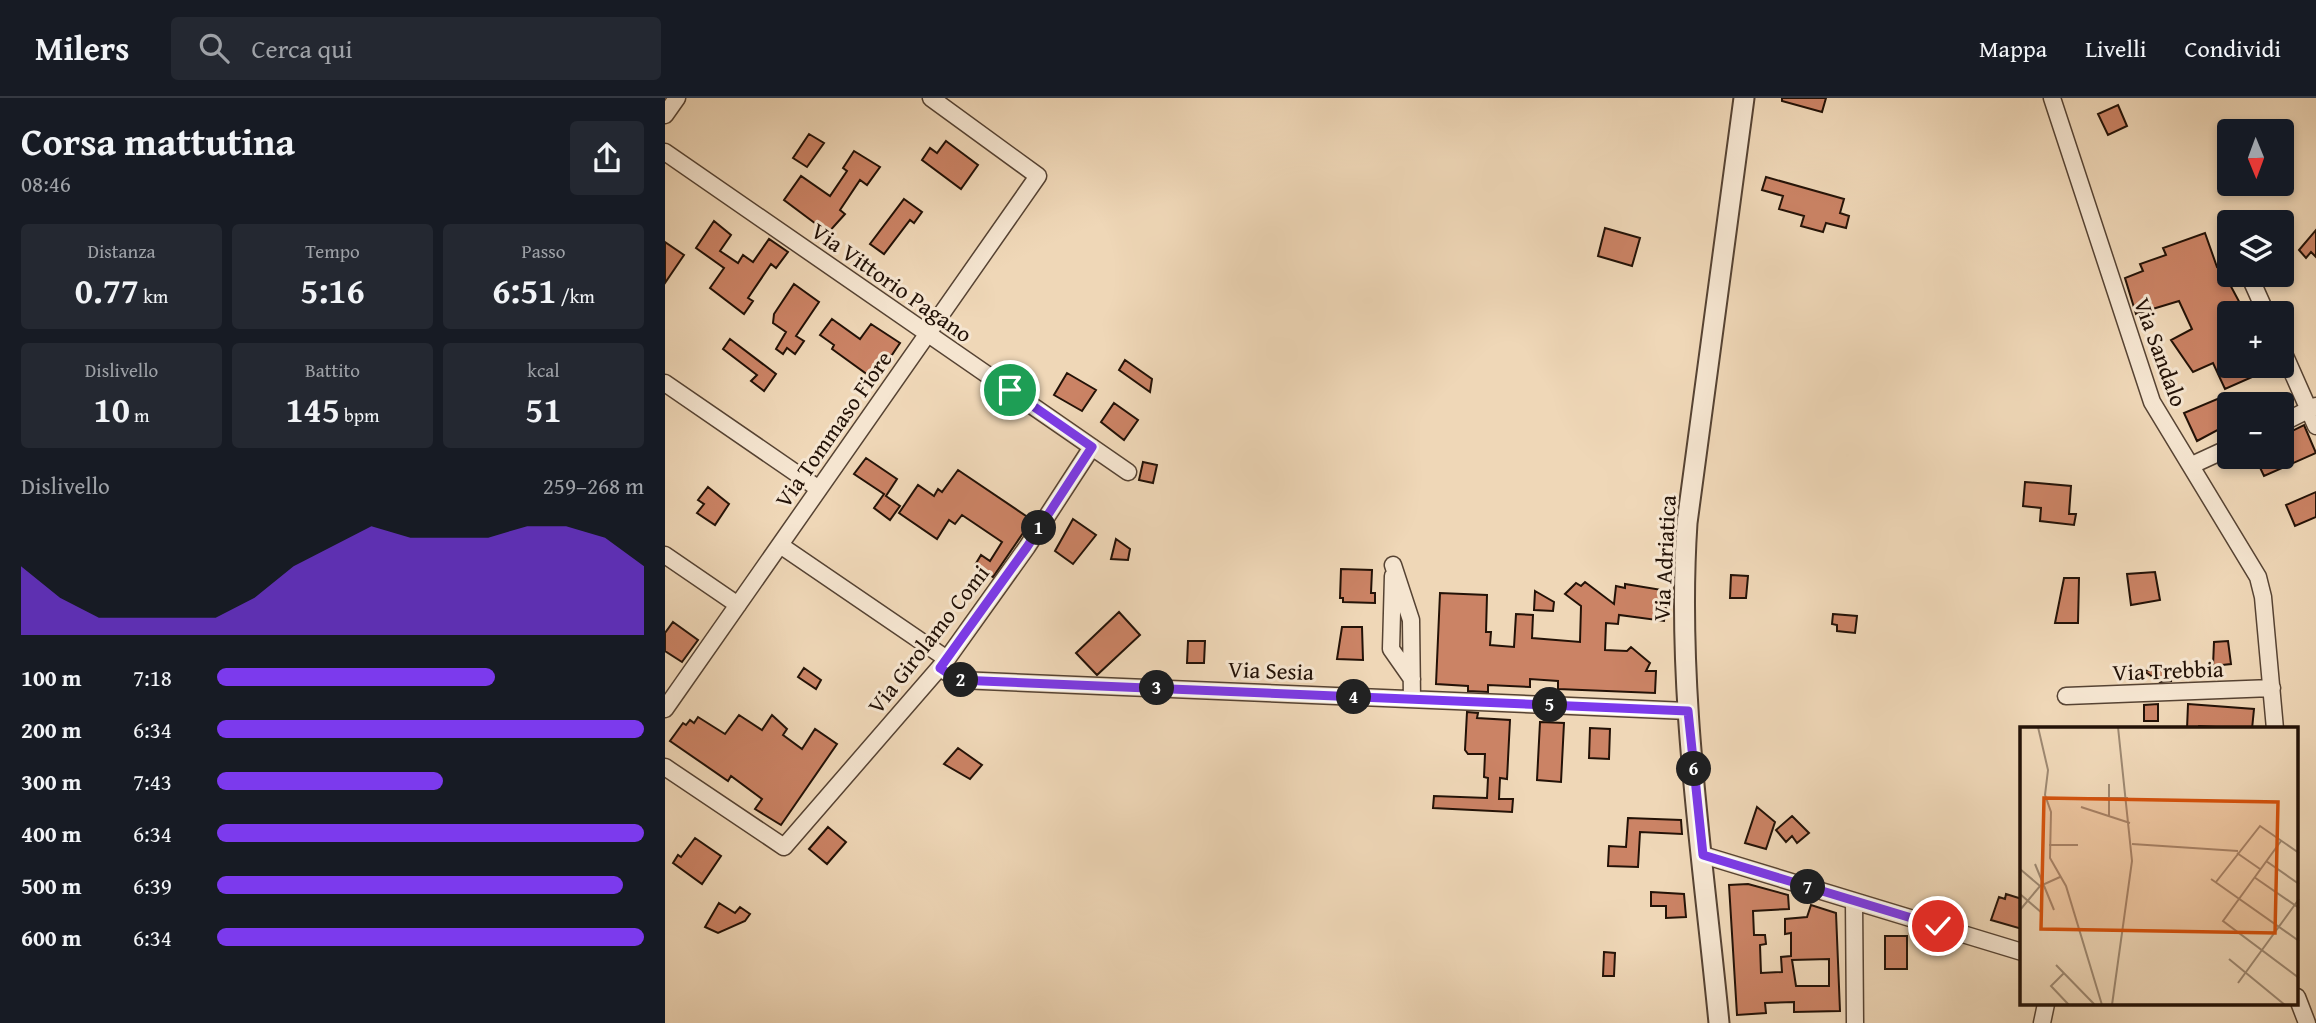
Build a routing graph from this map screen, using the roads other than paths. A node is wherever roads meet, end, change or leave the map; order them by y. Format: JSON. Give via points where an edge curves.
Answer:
{"nodes":[{"id":1,"x":677,"y":98,"type":"edge"},
{"id":2,"x":932,"y":98,"type":"edge"},
{"id":3,"x":1744,"y":98,"type":"edge"},
{"id":4,"x":2052,"y":98,"type":"edge"},
{"id":5,"x":665,"y":115,"type":"edge"},
{"id":6,"x":665,"y":152,"type":"edge"},
{"id":7,"x":928,"y":334,"type":"junction"},
{"id":8,"x":2294,"y":372,"type":"edge"},
{"id":9,"x":665,"y":383,"type":"edge"},
{"id":10,"x":2313,"y":408,"type":"edge"},
{"id":11,"x":2294,"y":417,"type":"edge"},
{"id":12,"x":2316,"y":426,"type":"edge"},
{"id":13,"x":1092,"y":447,"type":"junction"},
{"id":14,"x":2217,"y":454,"type":"edge"},
{"id":15,"x":2192,"y":465,"type":"junction"},
{"id":16,"x":1128,"y":472,"type":"dead end"},
{"id":17,"x":819,"y":489,"type":"junction"},
{"id":18,"x":780,"y":545,"type":"junction"},
{"id":19,"x":665,"y":555,"type":"edge"},
{"id":20,"x":738,"y":605,"type":"junction"},
{"id":21,"x":943,"y":664,"type":"junction"},
{"id":22,"x":1412,"y":679,"type":"junction"},
{"id":23,"x":2272,"y":688,"type":"junction"},
{"id":24,"x":2066,"y":696,"type":"dead end"},
{"id":25,"x":1412,"y":699,"type":"junction"},
{"id":26,"x":665,"y":709,"type":"edge"},
{"id":27,"x":1688,"y":711,"type":"junction"},
{"id":28,"x":2275,"y":727,"type":"edge"},
{"id":29,"x":665,"y":767,"type":"edge"},
{"id":30,"x":1703,"y":855,"type":"junction"},
{"id":31,"x":1854,"y":901,"type":"junction"},
{"id":32,"x":2020,"y":951,"type":"edge"},
{"id":33,"x":2298,"y":1000,"type":"edge"},
{"id":34,"x":1719,"y":1023,"type":"edge"},
{"id":35,"x":1855,"y":1023,"type":"edge"},
{"id":36,"x":2307,"y":1023,"type":"edge"}],
"edges":[{"from":1,"to":5,"type":"street"},
{"from":2,"to":7,"type":"street","name":"Via Tommaso Fiore","via":[[1038,176]]},
{"from":3,"to":27,"type":"street","name":"Via Adriatica","via":[[1688,523],[1683,591]]},
{"from":4,"to":15,"type":"street","name":"Via Sandalo","via":[[2151,402]]},
{"from":6,"to":7,"type":"street","name":"Via Vittorio Pagano"},
{"from":7,"to":13,"type":"street","name":"Via Vittorio Pagano"},
{"from":7,"to":17,"type":"street","name":"Via Tommaso Fiore"},
{"from":8,"to":10,"type":"street"},
{"from":9,"to":17,"type":"street"},
{"from":10,"to":11,"type":"street"},
{"from":10,"to":12,"type":"street"},
{"from":13,"to":16,"type":"street","name":"Via Vittorio Pagano"},
{"from":13,"to":21,"type":"street","name":"Via Girolamo Comi"},
{"from":14,"to":15,"type":"street"},
{"from":15,"to":23,"type":"street","name":"Via Sandalo","via":[[2258,577]]},
{"from":17,"to":18,"type":"street","name":"Via Tommaso Fiore"},
{"from":18,"to":20,"type":"street","name":"Via Tommaso Fiore"},
{"from":18,"to":21,"type":"street","name":"Via Sesia"},
{"from":19,"to":20,"type":"street"},
{"from":20,"to":26,"type":"street","name":"Via Tommaso Fiore"},
{"from":21,"to":25,"type":"street","name":"Via Sesia","via":[[958,680]]},
{"from":21,"to":29,"type":"street","name":"Via Girolamo Comi","via":[[785,848]]},
{"from":22,"to":22,"type":"street","via":[[1391,649],[1393,565],[1411,620]]},
{"from":22,"to":25,"type":"street"},
{"from":23,"to":24,"type":"street","name":"Via Trebbia"},
{"from":23,"to":28,"type":"street","name":"Via Sandalo"},
{"from":25,"to":27,"type":"street","name":"Via Sesia"},
{"from":27,"to":30,"type":"street","name":"Via Adriatica"},
{"from":30,"to":31,"type":"street"},
{"from":30,"to":34,"type":"street","name":"Via Adriatica"},
{"from":31,"to":32,"type":"street"},
{"from":31,"to":35,"type":"street"},
{"from":33,"to":36,"type":"street"}]}
